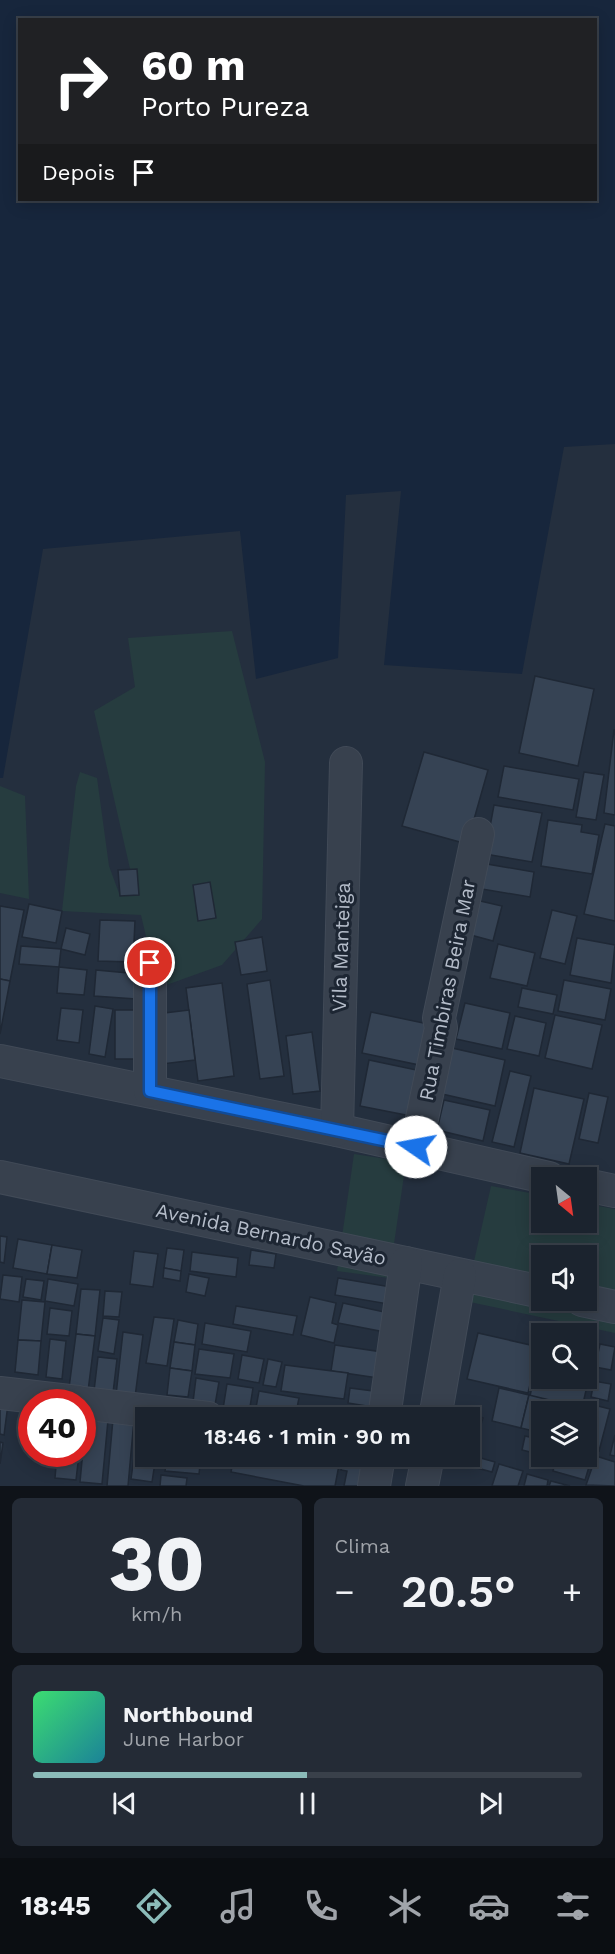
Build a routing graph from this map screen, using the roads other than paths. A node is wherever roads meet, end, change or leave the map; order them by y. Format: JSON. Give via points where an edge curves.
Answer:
{"nodes":[{"id":1,"x":346,"y":764,"type":"dead end"},
{"id":2,"x":478,"y":834,"type":"dead end"},
{"id":3,"x":150,"y":963,"type":"dead end"},
{"id":4,"x":0,"y":1061,"type":"edge"},
{"id":5,"x":150,"y":1091,"type":"junction"},
{"id":6,"x":337,"y":1130,"type":"junction"},
{"id":7,"x":416,"y":1147,"type":"junction"},
{"id":8,"x":531,"y":1174,"type":"edge"},
{"id":9,"x":0,"y":1177,"type":"edge"},
{"id":10,"x":597,"y":1187,"type":"edge"},
{"id":11,"x":615,"y":1191,"type":"edge"},
{"id":12,"x":406,"y":1263,"type":"junction"},
{"id":13,"x":460,"y":1275,"type":"junction"},
{"id":14,"x":531,"y":1290,"type":"edge"},
{"id":15,"x":597,"y":1303,"type":"edge"},
{"id":16,"x":615,"y":1307,"type":"edge"},
{"id":17,"x":0,"y":1393,"type":"edge"},
{"id":18,"x":18,"y":1395,"type":"edge"},
{"id":19,"x":96,"y":1405,"type":"edge"},
{"id":20,"x":386,"y":1407,"type":"edge"},
{"id":21,"x":437,"y":1407,"type":"edge"},
{"id":22,"x":135,"y":1409,"type":"edge"},
{"id":23,"x":377,"y":1467,"type":"edge"},
{"id":24,"x":426,"y":1467,"type":"edge"},
{"id":25,"x":374,"y":1486,"type":"edge"},
{"id":26,"x":422,"y":1486,"type":"edge"}],
"edges":[{"from":1,"to":6,"type":"street","name":"Vila Manteiga"},
{"from":2,"to":7,"type":"street","name":"Rua Timbiras Beira Mar"},
{"from":3,"to":5,"type":"street"},
{"from":4,"to":5,"type":"street"},
{"from":5,"to":6,"type":"street"},
{"from":6,"to":7,"type":"street"},
{"from":7,"to":8,"type":"street"},
{"from":9,"to":12,"type":"street","name":"Avenida Bernardo Sayão"},
{"from":10,"to":11,"type":"street"},
{"from":12,"to":13,"type":"street","name":"Avenida Bernardo Sayão"},
{"from":12,"to":20,"type":"street"},
{"from":13,"to":14,"type":"street","name":"Avenida Bernardo Sayão"},
{"from":13,"to":21,"type":"street"},
{"from":15,"to":16,"type":"street"},
{"from":17,"to":18,"type":"street"},
{"from":19,"to":22,"type":"street"},
{"from":23,"to":25,"type":"street"},
{"from":24,"to":26,"type":"street"}]}
